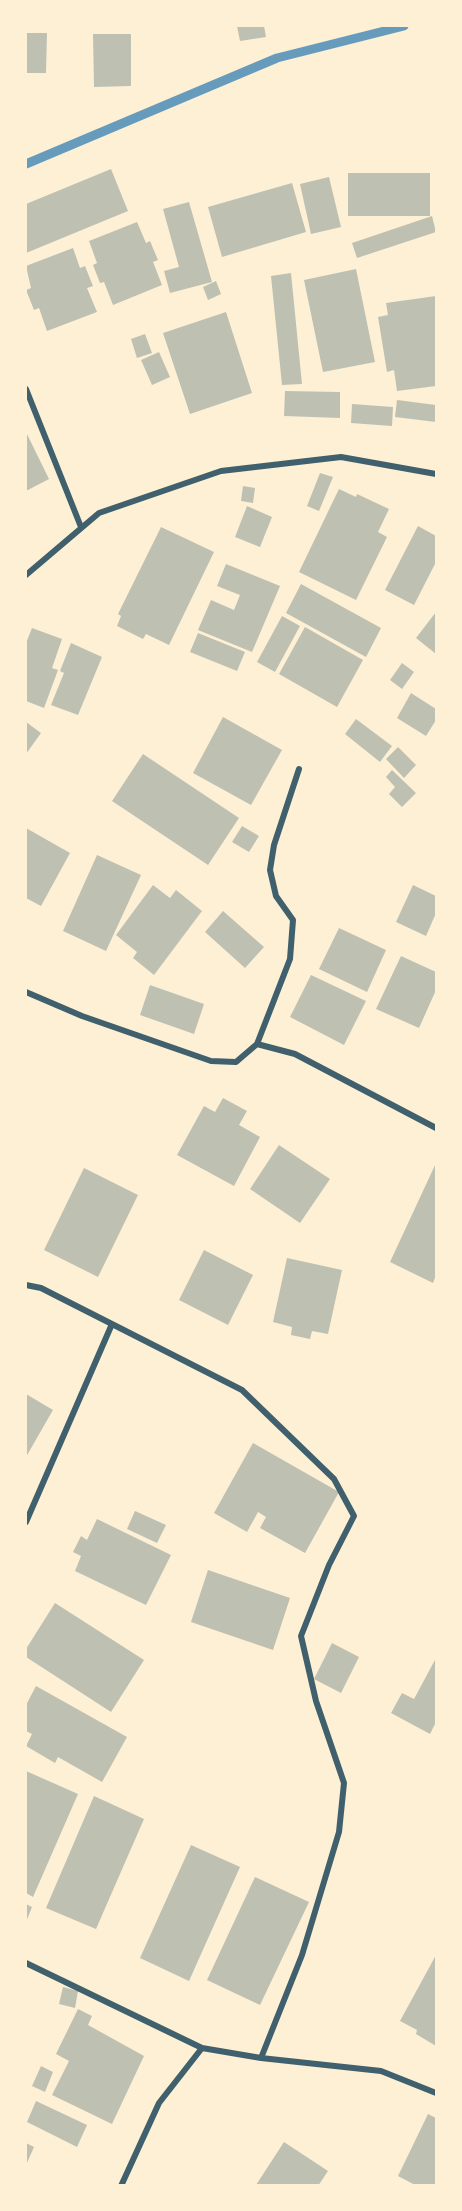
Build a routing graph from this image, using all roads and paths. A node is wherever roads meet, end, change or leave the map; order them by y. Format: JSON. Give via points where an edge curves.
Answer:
{"nodes":[{"id":1,"x":26,"y":389,"type":"edge"},
{"id":2,"x":436,"y":474,"type":"edge"},
{"id":3,"x":81,"y":527,"type":"junction"},
{"id":4,"x":26,"y":575,"type":"edge"},
{"id":5,"x":299,"y":769,"type":"dead end"},
{"id":6,"x":26,"y":992,"type":"edge"},
{"id":7,"x":257,"y":1044,"type":"junction"},
{"id":8,"x":436,"y":1128,"type":"edge"},
{"id":9,"x":26,"y":1285,"type":"edge"},
{"id":10,"x":112,"y":1324,"type":"junction"},
{"id":11,"x":26,"y":1522,"type":"edge"},
{"id":12,"x":26,"y":1963,"type":"edge"},
{"id":13,"x":202,"y":2048,"type":"junction"},
{"id":14,"x":261,"y":2058,"type":"junction"},
{"id":15,"x":436,"y":2093,"type":"edge"},
{"id":16,"x":121,"y":2186,"type":"edge"}],
"edges":[{"from":1,"to":3,"type":"street"},
{"from":2,"to":3,"type":"street","via":[[340,457],[221,471],[99,513]]},
{"from":3,"to":4,"type":"street"},
{"from":5,"to":7,"type":"street","via":[[274,845],[270,870],[276,896],[293,920],[290,959]]},
{"from":6,"to":7,"type":"street","via":[[82,1016],[212,1061],[236,1062]]},
{"from":7,"to":8,"type":"street","via":[[295,1054]]},
{"from":9,"to":10,"type":"street","via":[[41,1288]]},
{"from":10,"to":11,"type":"street"},
{"from":10,"to":14,"type":"street","via":[[242,1390],[334,1479],[354,1516],[329,1565],[301,1636],[316,1701],[344,1783],[339,1832],[302,1956]]},
{"from":12,"to":13,"type":"street"},
{"from":13,"to":14,"type":"street"},
{"from":13,"to":16,"type":"street","via":[[159,2103]]},
{"from":14,"to":15,"type":"street","via":[[381,2071]]}]}
